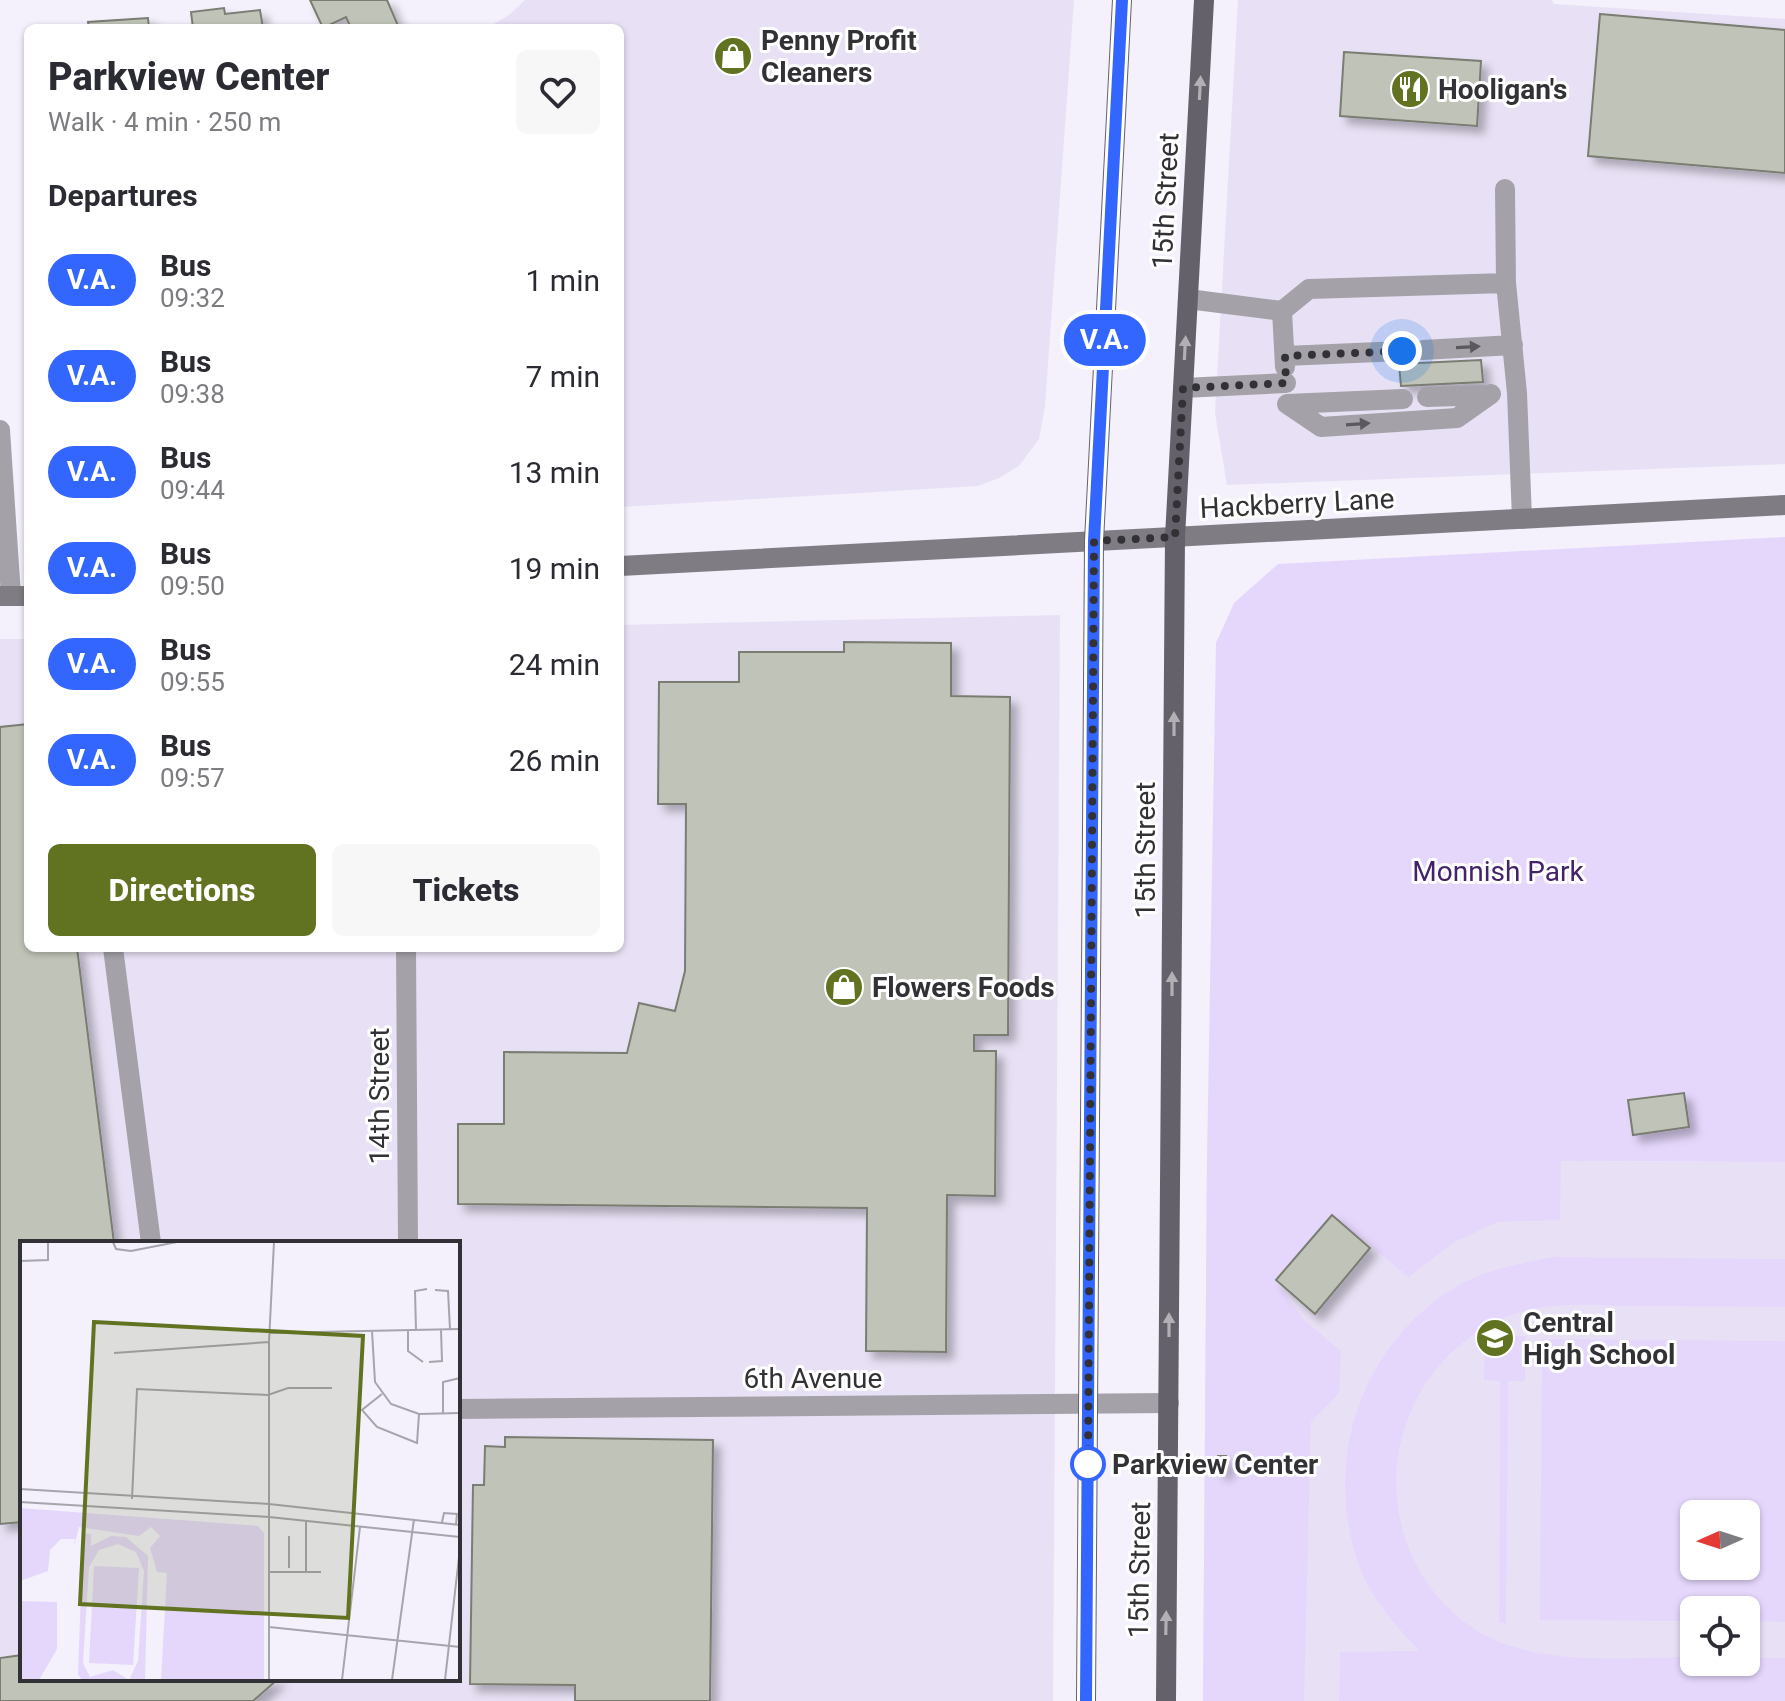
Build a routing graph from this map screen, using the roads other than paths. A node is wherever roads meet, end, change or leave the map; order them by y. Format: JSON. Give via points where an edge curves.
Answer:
{"nodes":[{"id":1,"x":1122,"y":0,"type":"edge"},
{"id":2,"x":1204,"y":0,"type":"edge"},
{"id":3,"x":1505,"y":189,"type":"dead end"},
{"id":4,"x":1506,"y":283,"type":"junction"},
{"id":5,"x":1188,"y":299,"type":"junction"},
{"id":6,"x":1282,"y":311,"type":"junction"},
{"id":7,"x":1513,"y":345,"type":"junction"},
{"id":8,"x":1285,"y":356,"type":"junction"},
{"id":9,"x":1183,"y":388,"type":"junction"},
{"id":10,"x":1286,"y":393,"type":"junction"},
{"id":11,"x":1517,"y":393,"type":"junction"},
{"id":12,"x":1491,"y":394,"type":"junction"},
{"id":13,"x":1427,"y":397,"type":"dead end"},
{"id":14,"x":1403,"y":399,"type":"dead end"},
{"id":15,"x":0,"y":430,"type":"edge"},
{"id":16,"x":1785,"y":505,"type":"edge"},
{"id":17,"x":1522,"y":519,"type":"junction"},
{"id":18,"x":1175,"y":537,"type":"junction"},
{"id":19,"x":1094,"y":541,"type":"junction"},
{"id":20,"x":624,"y":566,"type":"edge"},
{"id":21,"x":13,"y":596,"type":"edge"},
{"id":22,"x":114,"y":952,"type":"edge"},
{"id":23,"x":406,"y":952,"type":"edge"},
{"id":24,"x":151,"y":1241,"type":"edge"},
{"id":25,"x":408,"y":1241,"type":"edge"},
{"id":26,"x":1169,"y":1403,"type":"junction"},
{"id":27,"x":1088,"y":1404,"type":"junction"},
{"id":28,"x":460,"y":1409,"type":"edge"},
{"id":29,"x":1086,"y":1701,"type":"edge"},
{"id":30,"x":1166,"y":1701,"type":"edge"}],
"edges":[{"from":1,"to":19,"type":"main road","name":"15th Street"},
{"from":5,"to":2,"type":"main road","name":"15th Street","one_way":true},
{"from":3,"to":4,"type":"street"},
{"from":4,"to":6,"type":"street","via":[[1309,289]]},
{"from":4,"to":7,"type":"street"},
{"from":5,"to":6,"type":"street"},
{"from":9,"to":5,"type":"main road","name":"15th Street","one_way":true},
{"from":6,"to":8,"type":"street"},
{"from":8,"to":7,"type":"street","one_way":true},
{"from":7,"to":11,"type":"street"},
{"from":8,"to":10,"type":"street"},
{"from":9,"to":10,"type":"street"},
{"from":9,"to":18,"type":"main road","name":"15th Street"},
{"from":10,"to":12,"type":"street","one_way":true,"via":[[1321,427],[1457,418]]},
{"from":10,"to":14,"type":"street"},
{"from":11,"to":12,"type":"street"},
{"from":11,"to":17,"type":"street"},
{"from":12,"to":13,"type":"street"},
{"from":15,"to":21,"type":"street"},
{"from":16,"to":17,"type":"main road","name":"Hackberry Lane"},
{"from":17,"to":18,"type":"main road","name":"Hackberry Lane"},
{"from":18,"to":19,"type":"main road","name":"Hackberry Lane"},
{"from":26,"to":18,"type":"main road","name":"15th Street","one_way":true},
{"from":19,"to":20,"type":"main road","name":"Hackberry Lane"},
{"from":19,"to":27,"type":"main road","name":"15th Street"},
{"from":22,"to":24,"type":"street"},
{"from":23,"to":25,"type":"street","name":"14th Street"},
{"from":26,"to":27,"type":"street","name":"6th Avenue"},
{"from":30,"to":26,"type":"main road","name":"15th Street","one_way":true},
{"from":27,"to":28,"type":"street","name":"6th Avenue"},
{"from":27,"to":29,"type":"main road","name":"15th Street"}]}
